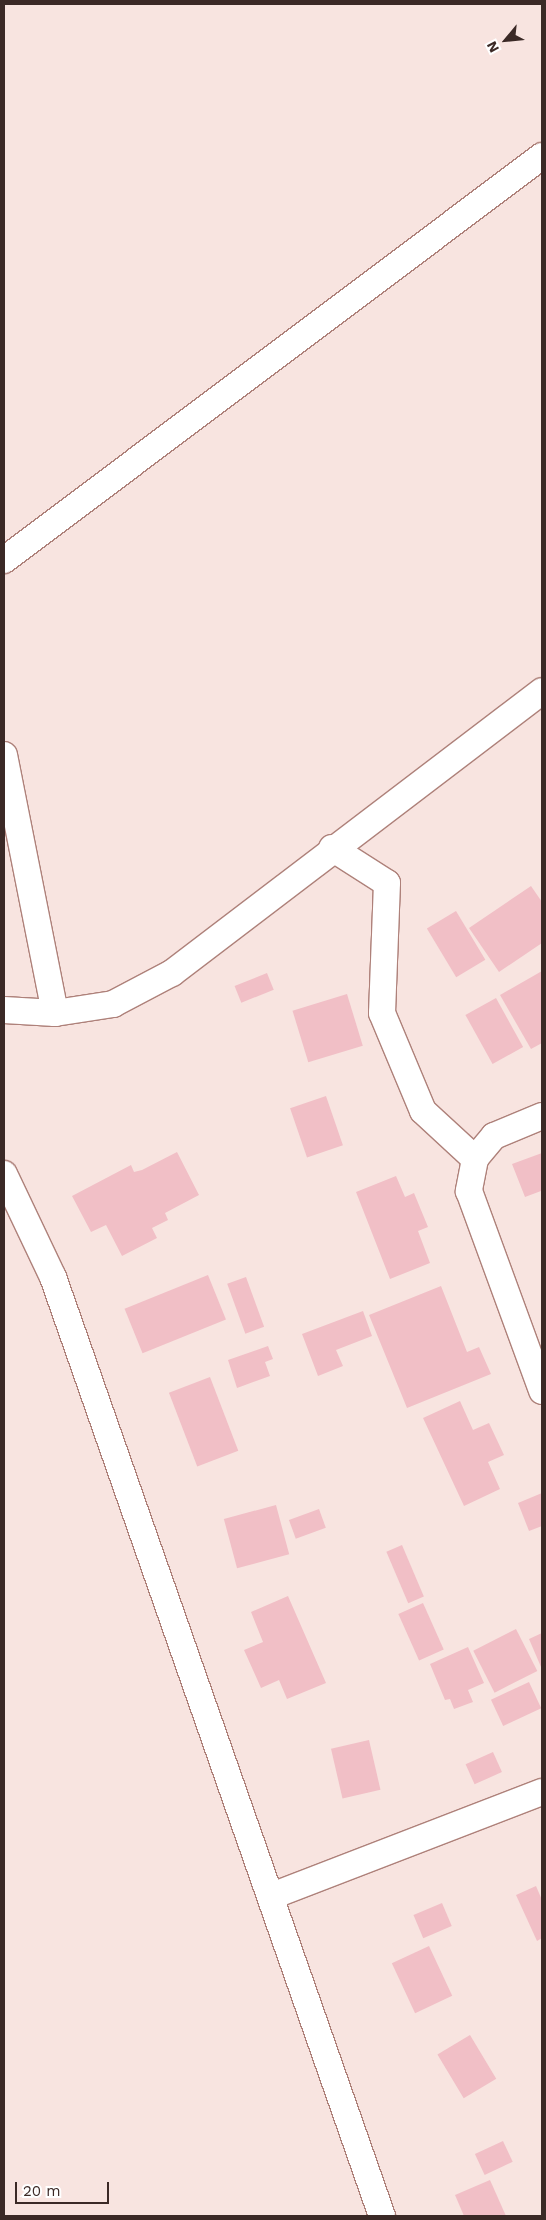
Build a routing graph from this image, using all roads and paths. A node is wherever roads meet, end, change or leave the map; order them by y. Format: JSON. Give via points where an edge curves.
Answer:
{"nodes":[{"id":1,"x":542,"y":156,"type":"edge"},
{"id":2,"x":4,"y":560,"type":"edge"},
{"id":3,"x":542,"y":691,"type":"edge"},
{"id":4,"x":4,"y":755,"type":"edge"},
{"id":5,"x":332,"y":848,"type":"junction"},
{"id":6,"x":4,"y":1010,"type":"edge"},
{"id":7,"x":55,"y":1013,"type":"junction"},
{"id":8,"x":542,"y":1116,"type":"edge"},
{"id":9,"x":475,"y":1159,"type":"junction"},
{"id":10,"x":4,"y":1174,"type":"edge"},
{"id":11,"x":542,"y":1391,"type":"edge"},
{"id":12,"x":542,"y":1792,"type":"edge"},
{"id":13,"x":272,"y":1896,"type":"junction"},
{"id":14,"x":382,"y":2216,"type":"edge"}],
"edges":[{"from":1,"to":2,"type":"street"},
{"from":3,"to":5,"type":"street"},
{"from":4,"to":7,"type":"street"},
{"from":5,"to":7,"type":"street","via":[[172,973],[113,1004]]},
{"from":5,"to":9,"type":"street","via":[[388,883],[382,1013],[423,1111]]},
{"from":6,"to":7,"type":"street"},
{"from":8,"to":9,"type":"street","via":[[494,1136]]},
{"from":9,"to":11,"type":"street","via":[[469,1191]]},
{"from":10,"to":13,"type":"street","via":[[54,1277]]},
{"from":12,"to":13,"type":"street"},
{"from":13,"to":14,"type":"street"}]}
